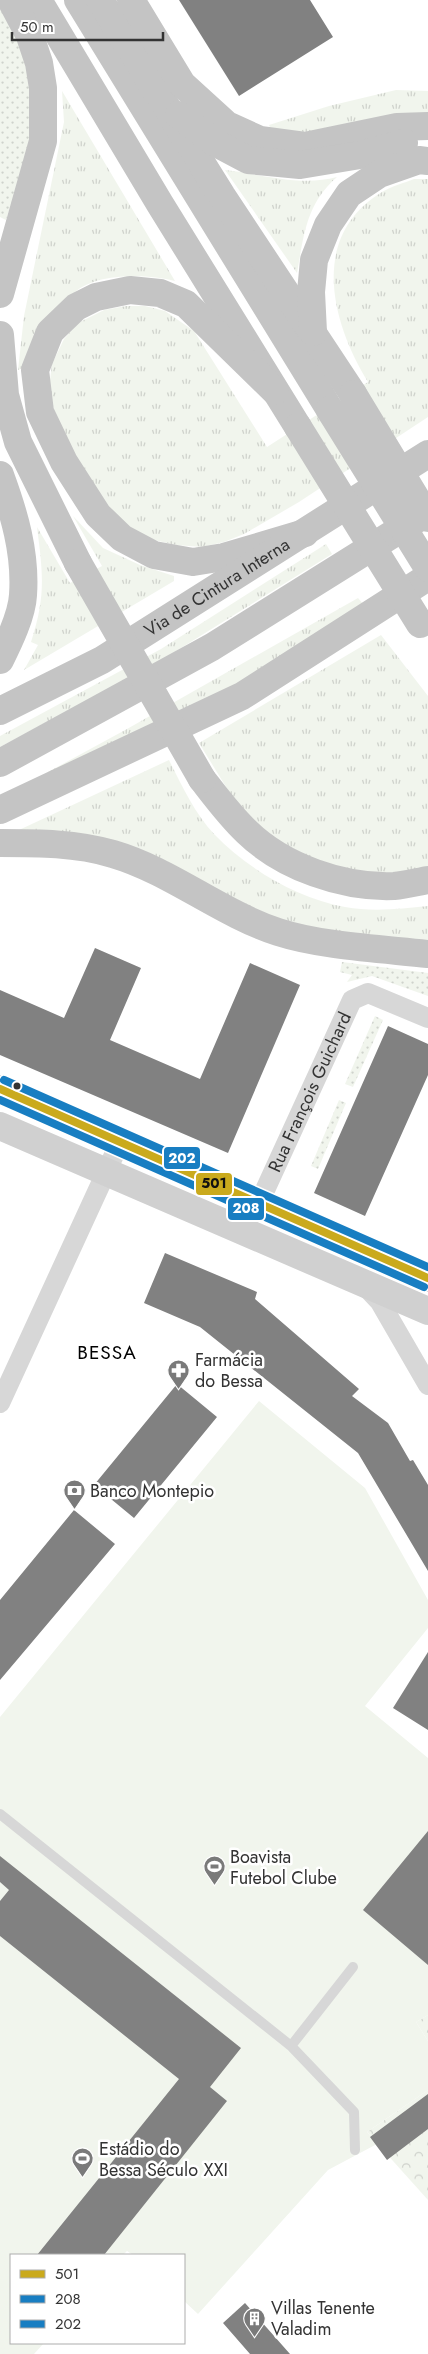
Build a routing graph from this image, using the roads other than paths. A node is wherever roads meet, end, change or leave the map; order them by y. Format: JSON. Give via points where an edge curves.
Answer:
{"nodes":[{"id":1,"x":11,"y":0,"type":"edge"},
{"id":2,"x":38,"y":0,"type":"edge"},
{"id":3,"x":78,"y":0,"type":"edge"},
{"id":4,"x":100,"y":0,"type":"edge"},
{"id":5,"x":131,"y":0,"type":"edge"},
{"id":6,"x":164,"y":103,"type":"junction"},
{"id":7,"x":428,"y":126,"type":"edge"},
{"id":8,"x":428,"y":140,"type":"edge"},
{"id":9,"x":428,"y":161,"type":"edge"},
{"id":10,"x":0,"y":294,"type":"edge"},
{"id":11,"x":313,"y":333,"type":"junction"},
{"id":12,"x":0,"y":335,"type":"edge"},
{"id":13,"x":276,"y":391,"type":"junction"},
{"id":14,"x":428,"y":454,"type":"edge"},
{"id":15,"x":0,"y":474,"type":"edge"},
{"id":16,"x":428,"y":512,"type":"edge"},
{"id":17,"x":428,"y":518,"type":"edge"},
{"id":18,"x":305,"y":533,"type":"junction"},
{"id":19,"x":428,"y":568,"type":"edge"},
{"id":20,"x":428,"y":576,"type":"edge"},
{"id":21,"x":424,"y":630,"type":"edge"},
{"id":22,"x":0,"y":660,"type":"edge"},
{"id":23,"x":0,"y":711,"type":"edge"},
{"id":24,"x":0,"y":763,"type":"edge"},
{"id":25,"x":0,"y":810,"type":"edge"},
{"id":26,"x":0,"y":843,"type":"edge"},
{"id":27,"x":428,"y":880,"type":"edge"},
{"id":28,"x":428,"y":954,"type":"edge"},
{"id":29,"x":428,"y":1018,"type":"edge"},
{"id":30,"x":0,"y":1089,"type":"edge"},
{"id":31,"x":0,"y":1126,"type":"edge"},
{"id":32,"x":120,"y":1142,"type":"junction"},
{"id":33,"x":106,"y":1172,"type":"junction"},
{"id":34,"x":259,"y":1204,"type":"junction"},
{"id":35,"x":428,"y":1278,"type":"edge"},
{"id":36,"x":361,"y":1282,"type":"junction"},
{"id":37,"x":428,"y":1311,"type":"edge"},
{"id":38,"x":428,"y":1385,"type":"edge"},
{"id":39,"x":0,"y":1403,"type":"edge"},
{"id":40,"x":0,"y":1814,"type":"edge"},
{"id":41,"x":353,"y":1967,"type":"dead end"},
{"id":42,"x":291,"y":2046,"type":"junction"},
{"id":43,"x":355,"y":2150,"type":"dead end"}],
"edges":[{"from":1,"to":10,"type":"highway","via":[[30,36],[39,63],[43,88],[43,141]]},
{"from":2,"to":13,"type":"highway"},
{"from":3,"to":19,"type":"highway","bridge":true},
{"from":4,"to":6,"type":"highway"},
{"from":5,"to":7,"type":"highway","via":[[182,84],[227,125],[260,140],[305,146],[397,127]]},
{"from":6,"to":8,"type":"highway","via":[[214,142],[248,160],[300,165]]},
{"from":6,"to":11,"type":"highway"},
{"from":9,"to":11,"type":"highway","via":[[419,160],[379,174],[349,194],[328,224],[314,260],[310,292]]},
{"from":11,"to":17,"type":"highway","bridge":true},
{"from":12,"to":27,"type":"highway","bridge":true,"via":[[5,395],[18,442],[78,563],[202,779],[246,831],[272,853],[309,871],[353,883],[393,886]]},
{"from":13,"to":18,"type":"highway","via":[[186,304],[160,293],[130,290],[96,297],[76,307],[50,332],[35,370],[40,412],[64,462],[98,515],[122,538],[154,555],[193,562],[224,557]]},
{"from":13,"to":21,"type":"highway","bridge":true},
{"from":14,"to":18,"type":"highway","name":"Via de Cintura Interna"},
{"from":15,"to":22,"type":"highway","via":[[15,514],[24,596]]},
{"from":16,"to":24,"type":"highway","via":[[212,648]]},
{"from":18,"to":23,"type":"highway","name":"Via de Cintura Interna","via":[[102,660]]},
{"from":20,"to":25,"type":"highway","via":[[242,696]]},
{"from":26,"to":28,"type":"highway","via":[[76,846],[114,855],[278,932],[306,939]]},
{"from":29,"to":34,"type":"street","name":"Rua François Guichard","via":[[368,993],[352,1000]]},
{"from":30,"to":32,"type":"main road"},
{"from":31,"to":33,"type":"main road"},
{"from":32,"to":33,"type":"street"},
{"from":32,"to":34,"type":"main road"},
{"from":33,"to":36,"type":"main road"},
{"from":33,"to":39,"type":"street"},
{"from":34,"to":35,"type":"main road"},
{"from":36,"to":37,"type":"main road"},
{"from":36,"to":38,"type":"street","via":[[380,1302]]},
{"from":40,"to":42,"type":"lane"},
{"from":41,"to":42,"type":"lane"},
{"from":42,"to":43,"type":"lane","via":[[354,2112]]}]}
